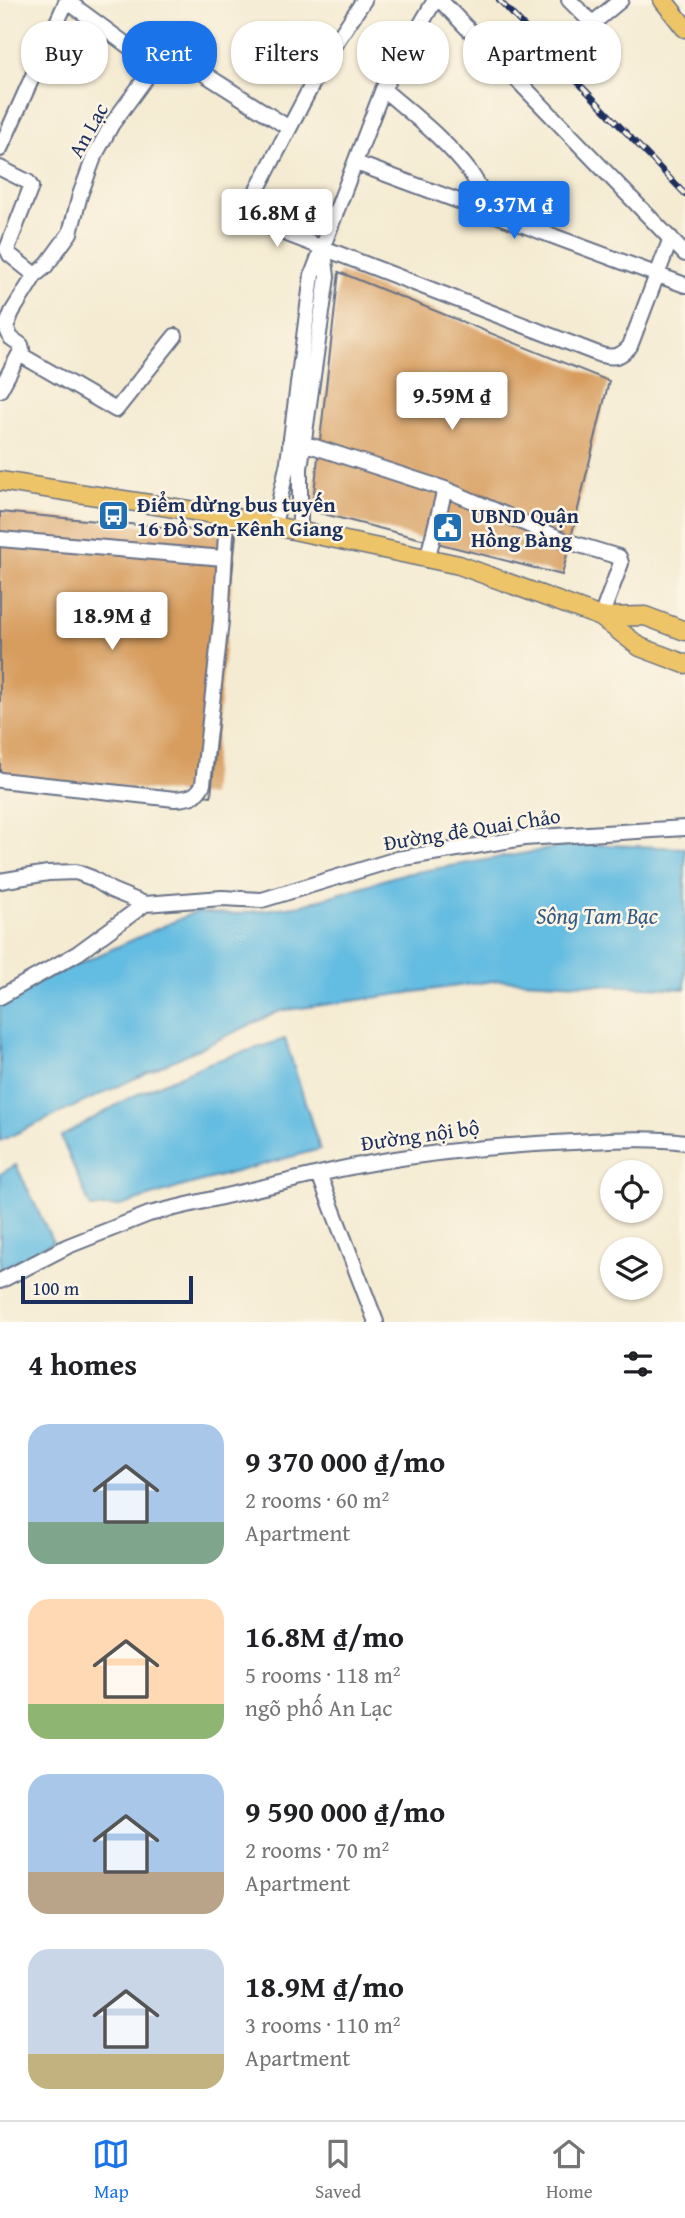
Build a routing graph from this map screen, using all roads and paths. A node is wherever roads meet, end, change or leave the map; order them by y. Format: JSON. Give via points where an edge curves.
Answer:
{"nodes":[{"id":1,"x":67,"y":0,"type":"edge"},
{"id":2,"x":364,"y":0,"type":"edge"},
{"id":3,"x":435,"y":0,"type":"edge"},
{"id":4,"x":440,"y":0,"type":"edge"},
{"id":5,"x":569,"y":0,"type":"edge"},
{"id":6,"x":621,"y":0,"type":"edge"},
{"id":7,"x":663,"y":0,"type":"edge"},
{"id":8,"x":685,"y":28,"type":"edge"},
{"id":9,"x":122,"y":41,"type":"edge"},
{"id":10,"x":217,"y":82,"type":"edge"},
{"id":11,"x":141,"y":84,"type":"edge"},
{"id":12,"x":383,"y":89,"type":"junction"},
{"id":13,"x":289,"y":128,"type":"junction"},
{"id":14,"x":1,"y":143,"type":"edge"},
{"id":15,"x":356,"y":163,"type":"junction"},
{"id":16,"x":0,"y":168,"type":"edge"},
{"id":17,"x":495,"y":215,"type":"junction"},
{"id":18,"x":671,"y":238,"type":"junction"},
{"id":19,"x":324,"y":250,"type":"junction"},
{"id":20,"x":685,"y":254,"type":"edge"},
{"id":21,"x":35,"y":275,"type":"junction"},
{"id":22,"x":657,"y":275,"type":"junction"},
{"id":23,"x":685,"y":285,"type":"edge"},
{"id":24,"x":6,"y":310,"type":"edge"},
{"id":25,"x":174,"y":335,"type":"dead end"},
{"id":26,"x":21,"y":355,"type":"junction"},
{"id":27,"x":0,"y":390,"type":"edge"},
{"id":28,"x":296,"y":442,"type":"junction"},
{"id":29,"x":0,"y":481,"type":"edge"},
{"id":30,"x":445,"y":489,"type":"junction"},
{"id":31,"x":227,"y":516,"type":"junction"},
{"id":32,"x":274,"y":525,"type":"junction"},
{"id":33,"x":300,"y":531,"type":"junction"},
{"id":34,"x":0,"y":539,"type":"edge"},
{"id":35,"x":225,"y":558,"type":"junction"},
{"id":36,"x":426,"y":560,"type":"junction"},
{"id":37,"x":601,"y":617,"type":"junction"},
{"id":38,"x":685,"y":631,"type":"edge"},
{"id":39,"x":685,"y":664,"type":"edge"},
{"id":40,"x":0,"y":780,"type":"edge"},
{"id":41,"x":685,"y":828,"type":"edge"},
{"id":42,"x":0,"y":881,"type":"edge"},
{"id":43,"x":145,"y":904,"type":"junction"},
{"id":44,"x":0,"y":997,"type":"edge"},
{"id":45,"x":685,"y":1142,"type":"edge"},
{"id":46,"x":319,"y":1174,"type":"junction"},
{"id":47,"x":0,"y":1281,"type":"edge"},
{"id":48,"x":376,"y":1322,"type":"edge"}],
"edges":[{"from":1,"to":9,"type":"street"},
{"from":1,"to":14,"type":"street"},
{"from":2,"to":13,"type":"street","via":[[328,54]]},
{"from":3,"to":12,"type":"street"},
{"from":4,"to":18,"type":"street"},
{"from":5,"to":6,"type":"street","via":[[586,28]]},
{"from":7,"to":8,"type":"main road"},
{"from":10,"to":13,"type":"street"},
{"from":11,"to":21,"type":"street","name":"An Lạc","via":[[94,157],[70,233]]},
{"from":12,"to":15,"type":"street"},
{"from":12,"to":17,"type":"street","via":[[456,155]]},
{"from":13,"to":19,"type":"street","via":[[243,217]]},
{"from":15,"to":17,"type":"street"},
{"from":15,"to":19,"type":"street"},
{"from":16,"to":21,"type":"street","via":[[32,187],[7,249]]},
{"from":17,"to":22,"type":"street"},
{"from":18,"to":20,"type":"street"},
{"from":18,"to":22,"type":"street"},
{"from":19,"to":22,"type":"street","via":[[613,358],[630,346]]},
{"from":19,"to":28,"type":"street","via":[[327,277]]},
{"from":21,"to":24,"type":"street","name":"An Lạc"},
{"from":22,"to":23,"type":"street"},
{"from":24,"to":26,"type":"street","via":[[6,327],[21,345]]},
{"from":25,"to":26,"type":"street","via":[[116,410]]},
{"from":26,"to":27,"type":"street"},
{"from":28,"to":30,"type":"street"},
{"from":28,"to":32,"type":"street"},
{"from":28,"to":33,"type":"street"},
{"from":29,"to":31,"type":"main road"},
{"from":30,"to":36,"type":"street"},
{"from":30,"to":37,"type":"street","via":[[566,541],[619,556],[621,563]]},
{"from":31,"to":32,"type":"main road"},
{"from":31,"to":35,"type":"street"},
{"from":32,"to":33,"type":"main road"},
{"from":33,"to":36,"type":"main road"},
{"from":34,"to":35,"type":"street"},
{"from":35,"to":40,"type":"street","via":[[200,792],[175,799]]},
{"from":36,"to":37,"type":"main road","via":[[459,565]]},
{"from":37,"to":38,"type":"main road","via":[[645,616]]},
{"from":37,"to":39,"type":"main road","via":[[640,648]]},
{"from":41,"to":43,"type":"street","name":"Đường đê Quai Chảo","via":[[524,838],[397,859],[262,900]]},
{"from":42,"to":43,"type":"street","name":"Đường đê Quai Chảo","via":[[76,872]]},
{"from":43,"to":44,"type":"street","via":[[78,953]]},
{"from":45,"to":46,"type":"street","name":"Đường nội bộ","via":[[657,1138],[510,1145],[358,1164]]},
{"from":46,"to":47,"type":"street","name":"Đường nội bộ","via":[[149,1214],[68,1246]]},
{"from":46,"to":48,"type":"street"}]}
